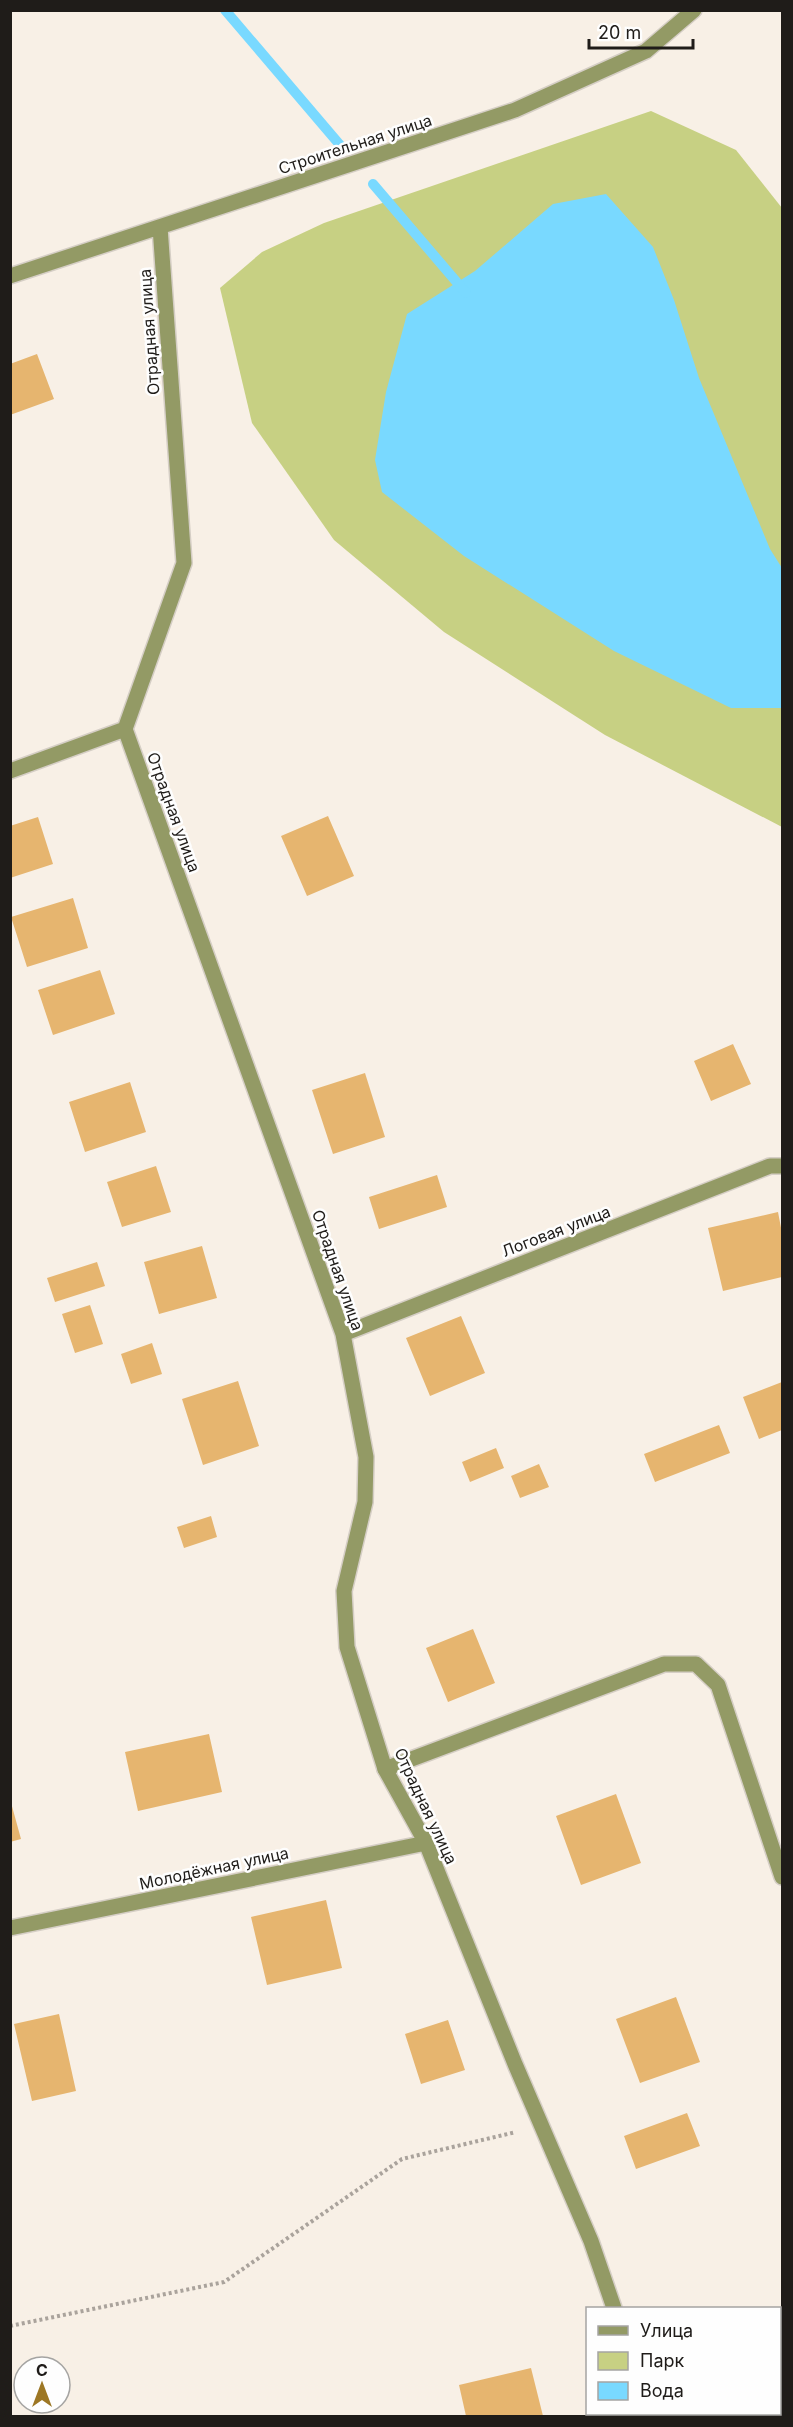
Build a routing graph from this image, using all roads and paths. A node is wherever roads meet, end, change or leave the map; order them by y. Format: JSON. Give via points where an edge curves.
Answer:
{"nodes":[{"id":1,"x":694,"y":10,"type":"edge"},
{"id":2,"x":160,"y":227,"type":"junction"},
{"id":3,"x":10,"y":276,"type":"edge"},
{"id":4,"x":125,"y":729,"type":"junction"},
{"id":5,"x":10,"y":771,"type":"edge"},
{"id":6,"x":783,"y":1166,"type":"edge"},
{"id":7,"x":343,"y":1334,"type":"junction"},
{"id":8,"x":386,"y":1769,"type":"junction"},
{"id":9,"x":426,"y":1843,"type":"junction"},
{"id":10,"x":783,"y":1877,"type":"edge"},
{"id":11,"x":10,"y":1928,"type":"edge"},
{"id":12,"x":541,"y":2125,"type":"junction"},
{"id":13,"x":614,"y":2307,"type":"edge"},
{"id":14,"x":10,"y":2326,"type":"edge"}],
"edges":[{"from":1,"to":2,"type":"street","name":"Строительная улица","via":[[646,51],[515,110]]},
{"from":2,"to":3,"type":"street","name":"Строительная улица"},
{"from":2,"to":4,"type":"street","name":"Отрадная улица","via":[[184,563]]},
{"from":4,"to":5,"type":"street"},
{"from":4,"to":7,"type":"street","name":"Отрадная улица"},
{"from":6,"to":7,"type":"street","name":"Логовая улица","via":[[770,1166]]},
{"from":7,"to":8,"type":"street","name":"Отрадная улица","via":[[366,1457],[365,1502],[344,1591],[347,1647]]},
{"from":8,"to":9,"type":"street","name":"Отрадная улица"},
{"from":8,"to":10,"type":"street","via":[[664,1664],[696,1664],[718,1684]]},
{"from":9,"to":11,"type":"street","name":"Молодёжная улица"},
{"from":9,"to":12,"type":"street","name":"Отрадная улица"},
{"from":12,"to":13,"type":"street","name":"Отрадная улица","via":[[591,2241]]},
{"from":12,"to":14,"type":"path","via":[[402,2159],[224,2282]]}]}
